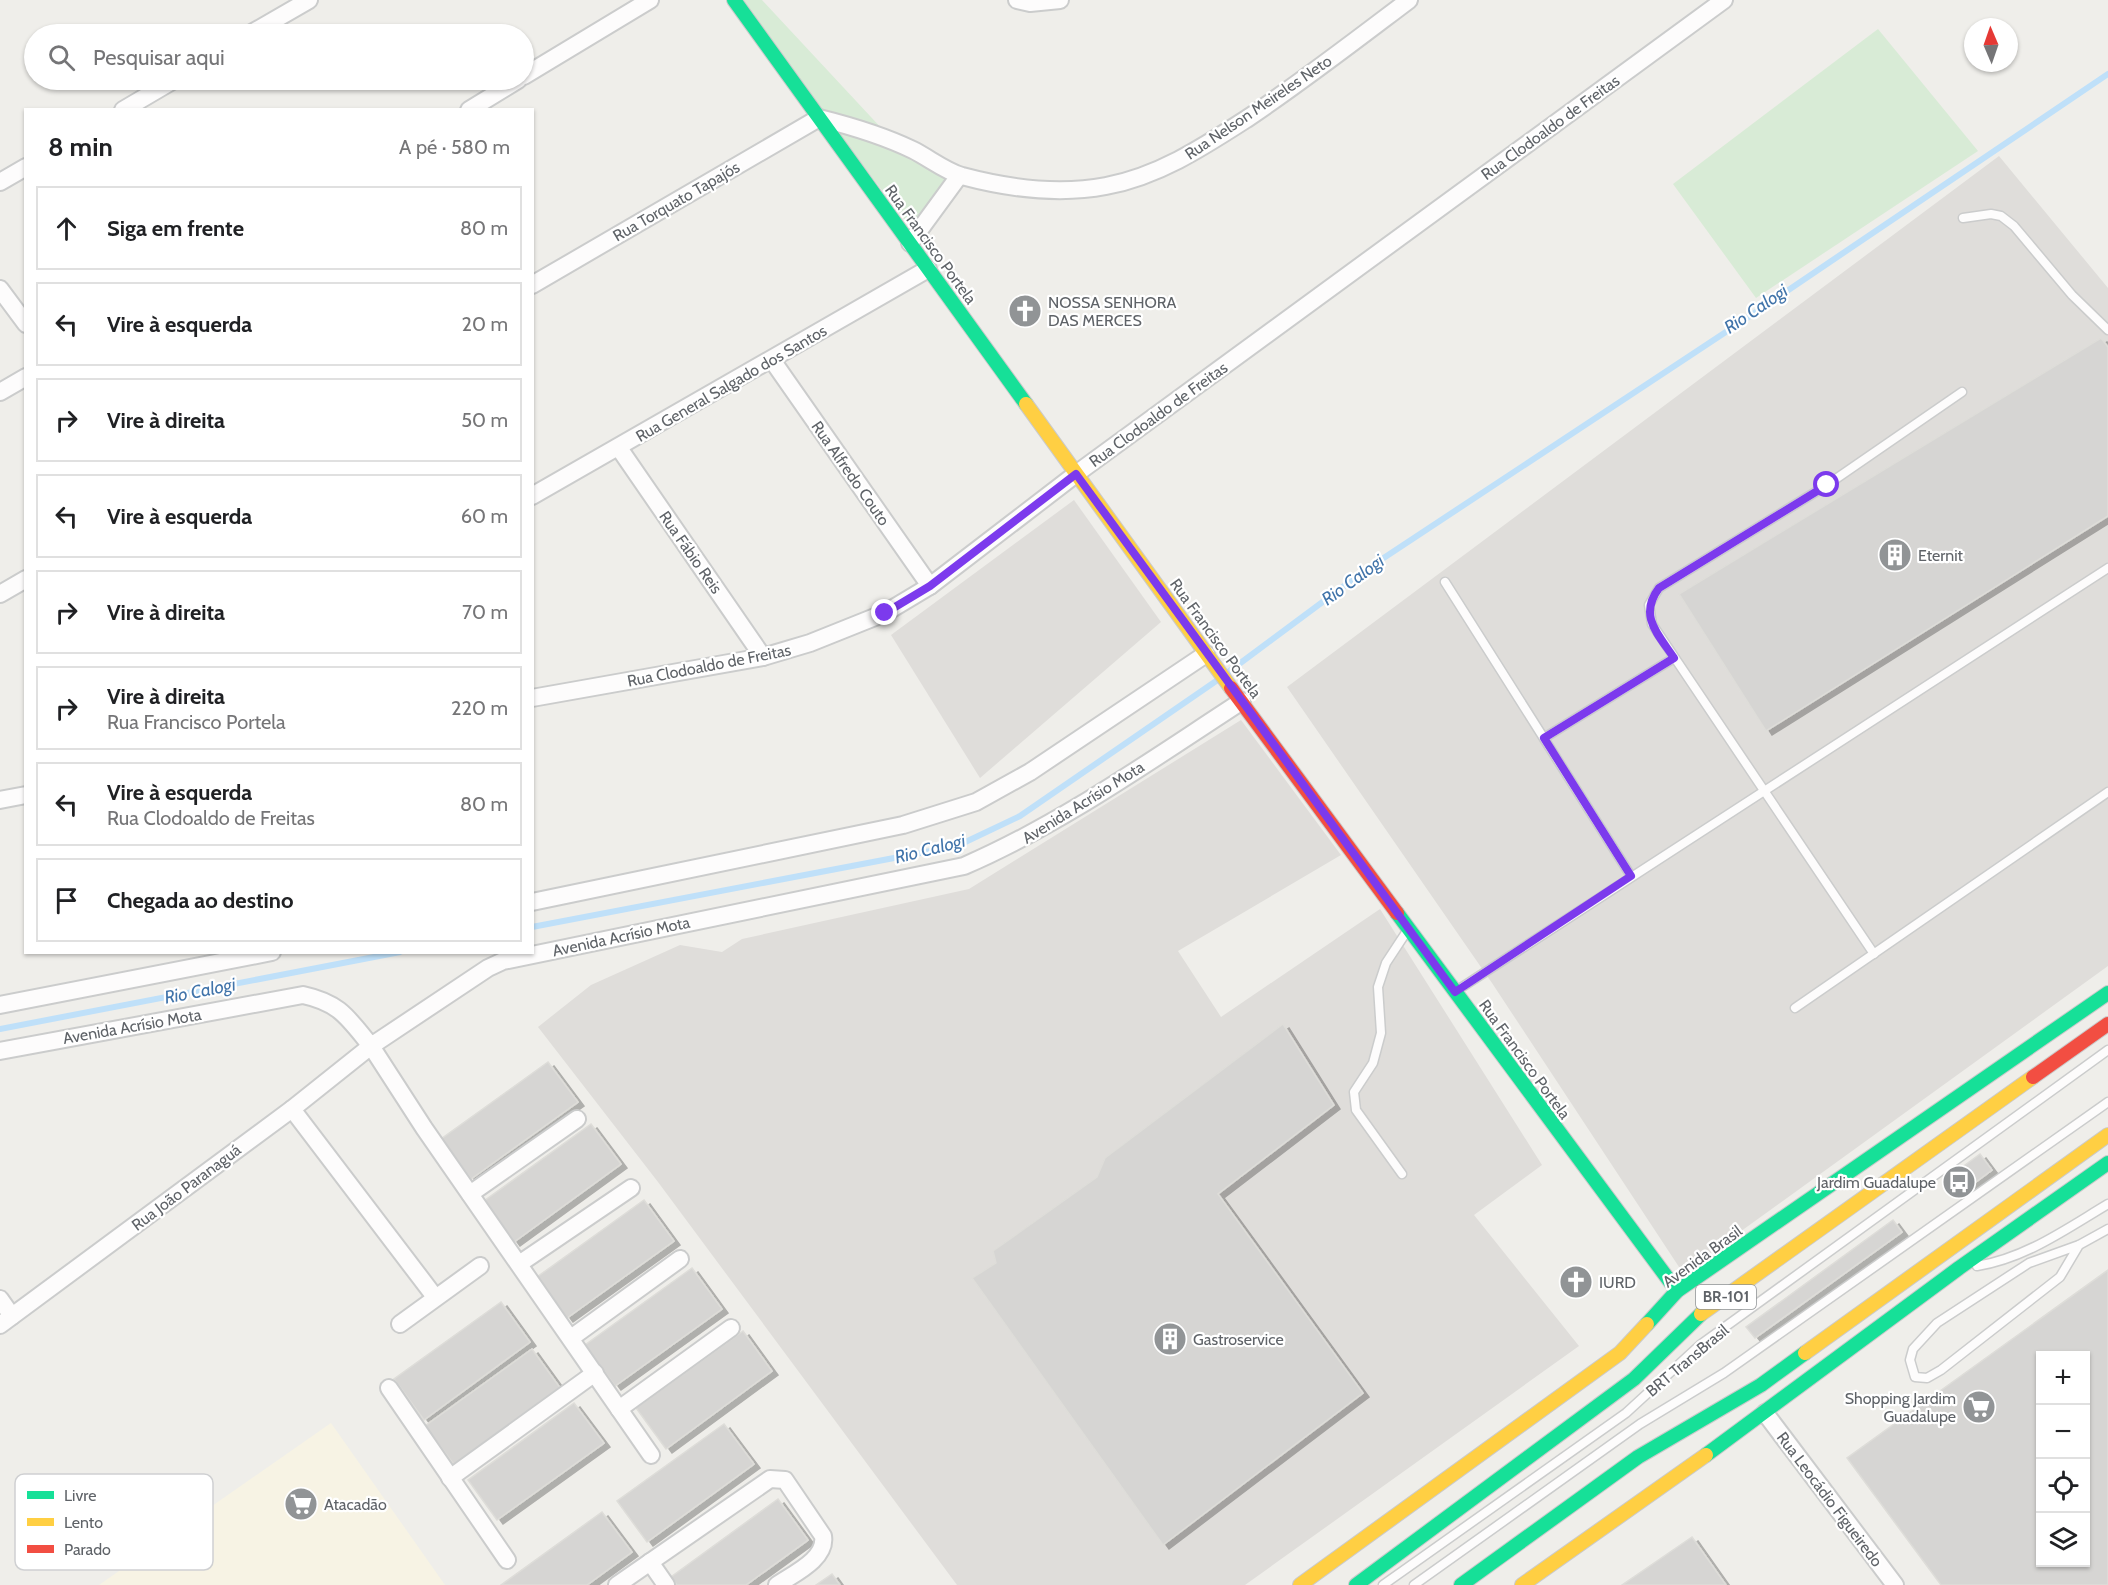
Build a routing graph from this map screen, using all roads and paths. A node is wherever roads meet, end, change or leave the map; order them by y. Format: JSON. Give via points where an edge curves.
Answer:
{"nodes":[{"id":1,"x":309,"y":0,"type":"edge"},
{"id":2,"x":650,"y":0,"type":"edge"},
{"id":3,"x":734,"y":0,"type":"edge"},
{"id":4,"x":749,"y":0,"type":"edge"},
{"id":5,"x":1017,"y":0,"type":"edge"},
{"id":6,"x":1060,"y":0,"type":"edge"},
{"id":7,"x":1409,"y":0,"type":"edge"},
{"id":8,"x":1724,"y":0,"type":"edge"},
{"id":9,"x":749,"y":21,"type":"junction"},
{"id":10,"x":267,"y":24,"type":"edge"},
{"id":11,"x":534,"y":70,"type":"edge"},
{"id":12,"x":157,"y":90,"type":"edge"},
{"id":13,"x":502,"y":90,"type":"edge"},
{"id":14,"x":126,"y":108,"type":"edge"},
{"id":15,"x":472,"y":108,"type":"edge"},
{"id":16,"x":819,"y":118,"type":"junction"},
{"id":17,"x":24,"y":168,"type":"edge"},
{"id":18,"x":959,"y":176,"type":"junction"},
{"id":19,"x":0,"y":182,"type":"edge"},
{"id":20,"x":1963,"y":218,"type":"dead end"},
{"id":21,"x":910,"y":243,"type":"junction"},
{"id":22,"x":928,"y":269,"type":"junction"},
{"id":23,"x":534,"y":284,"type":"edge"},
{"id":24,"x":0,"y":289,"type":"edge"},
{"id":25,"x":24,"y":321,"type":"edge"},
{"id":26,"x":2108,"y":330,"type":"edge"},
{"id":27,"x":772,"y":360,"type":"junction"},
{"id":28,"x":24,"y":378,"type":"edge"},
{"id":29,"x":0,"y":392,"type":"edge"},
{"id":30,"x":1962,"y":392,"type":"dead end"},
{"id":31,"x":619,"y":448,"type":"junction"},
{"id":32,"x":1076,"y":474,"type":"junction"},
{"id":33,"x":534,"y":495,"type":"edge"},
{"id":34,"x":2108,"y":568,"type":"edge"},
{"id":35,"x":24,"y":580,"type":"edge"},
{"id":36,"x":1445,"y":582,"type":"dead end"},
{"id":37,"x":930,"y":586,"type":"junction"},
{"id":38,"x":0,"y":594,"type":"edge"},
{"id":39,"x":763,"y":657,"type":"junction"},
{"id":40,"x":1208,"y":658,"type":"junction"},
{"id":41,"x":1674,"y":658,"type":"junction"},
{"id":42,"x":1239,"y":697,"type":"junction"},
{"id":43,"x":534,"y":698,"type":"edge"},
{"id":44,"x":1544,"y":738,"type":"junction"},
{"id":45,"x":1765,"y":790,"type":"junction"},
{"id":46,"x":2108,"y":792,"type":"edge"},
{"id":47,"x":24,"y":795,"type":"edge"},
{"id":48,"x":0,"y":800,"type":"edge"},
{"id":49,"x":1631,"y":876,"type":"junction"},
{"id":50,"x":534,"y":902,"type":"edge"},
{"id":51,"x":1409,"y":928,"type":"junction"},
{"id":52,"x":262,"y":954,"type":"edge"},
{"id":53,"x":1874,"y":954,"type":"junction"},
{"id":54,"x":1455,"y":992,"type":"junction"},
{"id":55,"x":2108,"y":993,"type":"edge"},
{"id":56,"x":0,"y":1005,"type":"edge"},
{"id":57,"x":1795,"y":1008,"type":"dead end"},
{"id":58,"x":2108,"y":1024,"type":"edge"},
{"id":59,"x":371,"y":1046,"type":"junction"},
{"id":60,"x":2108,"y":1050,"type":"edge"},
{"id":61,"x":0,"y":1051,"type":"edge"},
{"id":62,"x":2108,"y":1102,"type":"edge"},
{"id":63,"x":292,"y":1109,"type":"junction"},
{"id":64,"x":577,"y":1119,"type":"dead end"},
{"id":65,"x":2108,"y":1135,"type":"edge"},
{"id":66,"x":2108,"y":1163,"type":"edge"},
{"id":67,"x":1402,"y":1174,"type":"dead end"},
{"id":68,"x":631,"y":1188,"type":"dead end"},
{"id":69,"x":470,"y":1194,"type":"junction"},
{"id":70,"x":2108,"y":1204,"type":"edge"},
{"id":71,"x":2108,"y":1230,"type":"edge"},
{"id":72,"x":2079,"y":1245,"type":"junction"},
{"id":73,"x":680,"y":1259,"type":"dead end"},
{"id":74,"x":519,"y":1264,"type":"junction"},
{"id":75,"x":480,"y":1266,"type":"dead end"},
{"id":76,"x":1959,"y":1268,"type":"junction"},
{"id":77,"x":1677,"y":1291,"type":"junction"},
{"id":78,"x":435,"y":1297,"type":"junction"},
{"id":79,"x":0,"y":1299,"type":"edge"},
{"id":80,"x":6,"y":1320,"type":"edge"},
{"id":81,"x":400,"y":1324,"type":"dead end"},
{"id":82,"x":731,"y":1328,"type":"dead end"},
{"id":83,"x":571,"y":1338,"type":"junction"},
{"id":84,"x":595,"y":1373,"type":"junction"},
{"id":85,"x":389,"y":1388,"type":"dead end"},
{"id":86,"x":619,"y":1409,"type":"junction"},
{"id":87,"x":1765,"y":1413,"type":"junction"},
{"id":88,"x":651,"y":1455,"type":"dead end"},
{"id":89,"x":450,"y":1478,"type":"junction"},
{"id":90,"x":507,"y":1560,"type":"dead end"},
{"id":91,"x":650,"y":1562,"type":"junction"},
{"id":92,"x":617,"y":1585,"type":"edge"},
{"id":93,"x":666,"y":1585,"type":"edge"},
{"id":94,"x":777,"y":1585,"type":"edge"},
{"id":95,"x":1300,"y":1585,"type":"edge"},
{"id":96,"x":1356,"y":1585,"type":"edge"},
{"id":97,"x":1383,"y":1585,"type":"edge"},
{"id":98,"x":1414,"y":1585,"type":"edge"},
{"id":99,"x":1461,"y":1585,"type":"edge"},
{"id":100,"x":1522,"y":1585,"type":"edge"},
{"id":101,"x":1895,"y":1585,"type":"edge"}],
"edges":[{"from":1,"to":10,"type":"street"},
{"from":2,"to":11,"type":"street"},
{"from":3,"to":9,"type":"main road","name":"Rua Francisco Portela"},
{"from":4,"to":9,"type":"street"},
{"from":5,"to":6,"type":"street"},
{"from":7,"to":18,"type":"street","name":"Rua Nelson Meireles Neto","via":[[1282,95],[1191,155],[1152,173],[1107,186],[1074,190],[1033,189]]},
{"from":8,"to":32,"type":"street","name":"Rua Clodoaldo de Freitas"},
{"from":9,"to":16,"type":"main road","name":"Rua Francisco Portela"},
{"from":12,"to":14,"type":"street"},
{"from":13,"to":15,"type":"street"},
{"from":16,"to":18,"type":"street","name":"Rua Nelson Meireles Neto","via":[[912,150]]},
{"from":16,"to":21,"type":"main road","name":"Rua Francisco Portela"},
{"from":16,"to":23,"type":"street","name":"Rua Torquato Tapajós"},
{"from":17,"to":19,"type":"street"},
{"from":18,"to":21,"type":"street"},
{"from":20,"to":26,"type":"lane","via":[[1990,214],[2001,216],[2014,226],[2072,295]]},
{"from":21,"to":22,"type":"main road","name":"Rua Francisco Portela"},
{"from":22,"to":27,"type":"street","name":"Rua General Salgado dos Santos"},
{"from":22,"to":32,"type":"main road","name":"Rua Francisco Portela"},
{"from":24,"to":25,"type":"street"},
{"from":27,"to":31,"type":"street","name":"Rua General Salgado dos Santos"},
{"from":27,"to":37,"type":"street","name":"Rua Alfredo Couto"},
{"from":28,"to":29,"type":"street"},
{"from":30,"to":41,"type":"lane","via":[[1827,485],[1659,588],[1649,613]]},
{"from":31,"to":33,"type":"street","name":"Rua General Salgado dos Santos"},
{"from":31,"to":39,"type":"street","name":"Rua Fábio Reis"},
{"from":32,"to":37,"type":"street","name":"Rua Clodoaldo de Freitas"},
{"from":32,"to":40,"type":"main road","name":"Rua Francisco Portela"},
{"from":34,"to":45,"type":"lane"},
{"from":35,"to":38,"type":"street"},
{"from":36,"to":44,"type":"lane"},
{"from":37,"to":39,"type":"street","name":"Rua Clodoaldo de Freitas","via":[[885,613],[844,631]]},
{"from":39,"to":43,"type":"street","name":"Rua Clodoaldo de Freitas"},
{"from":40,"to":42,"type":"main road","name":"Rua Francisco Portela"},
{"from":40,"to":50,"type":"street","via":[[976,802],[903,825]]},
{"from":41,"to":44,"type":"lane"},
{"from":41,"to":45,"type":"lane"},
{"from":42,"to":51,"type":"main road","name":"Rua Francisco Portela"},
{"from":42,"to":59,"type":"street","name":"Avenida Acrísio Mota","via":[[1058,820],[964,866],[503,961]]},
{"from":44,"to":49,"type":"lane"},
{"from":45,"to":49,"type":"lane"},
{"from":45,"to":53,"type":"lane"},
{"from":46,"to":53,"type":"lane"},
{"from":47,"to":48,"type":"street"},
{"from":49,"to":54,"type":"lane"},
{"from":51,"to":54,"type":"main road","name":"Rua Francisco Portela"},
{"from":51,"to":67,"type":"lane","via":[[1386,963],[1378,987],[1381,1033],[1373,1063],[1354,1092],[1356,1110]]},
{"from":52,"to":56,"type":"street"},
{"from":53,"to":57,"type":"lane"},
{"from":54,"to":77,"type":"main road","name":"Rua Francisco Portela"},
{"from":55,"to":77,"type":"main road","name":"Avenida Brasil"},
{"from":58,"to":96,"type":"main road","number":"BR-101","via":[[1702,1313],[1634,1379]]},
{"from":59,"to":61,"type":"street","name":"Avenida Acrísio Mota","via":[[346,1016],[326,1000],[303,995]]},
{"from":59,"to":63,"type":"street","name":"Rua João Paranaguá"},
{"from":59,"to":69,"type":"street"},
{"from":60,"to":97,"type":"lane","name":"BRT TransBrasil","via":[[1700,1345],[1626,1413]]},
{"from":62,"to":98,"type":"lane","name":"BRT TransBrasil","via":[[1724,1373],[1640,1424]]},
{"from":63,"to":78,"type":"street"},
{"from":63,"to":80,"type":"street","name":"Rua João Paranaguá"},
{"from":64,"to":69,"type":"street"},
{"from":65,"to":99,"type":"main road","via":[[1761,1385],[1638,1457]]},
{"from":66,"to":76,"type":"main road"},
{"from":68,"to":74,"type":"street"},
{"from":69,"to":74,"type":"street"},
{"from":70,"to":76,"type":"lane","via":[[2035,1247],[2002,1261]]},
{"from":71,"to":72,"type":"lane"},
{"from":72,"to":72,"type":"lane","via":[[2029,1263],[1938,1323],[1913,1349],[1910,1360],[1915,1377],[1927,1378],[1941,1370],[2060,1277]]},
{"from":73,"to":83,"type":"street"},
{"from":74,"to":83,"type":"street"},
{"from":75,"to":78,"type":"street"},
{"from":76,"to":87,"type":"main road"},
{"from":77,"to":95,"type":"main road","name":"Avenida Brasil","via":[[1620,1353]]},
{"from":78,"to":81,"type":"street"},
{"from":79,"to":80,"type":"street"},
{"from":82,"to":86,"type":"street"},
{"from":83,"to":84,"type":"street"},
{"from":84,"to":86,"type":"street"},
{"from":84,"to":89,"type":"street"},
{"from":85,"to":89,"type":"street"},
{"from":86,"to":88,"type":"street"},
{"from":87,"to":100,"type":"main road"},
{"from":87,"to":101,"type":"street","name":"Rua Leocádio Figueiredo"},
{"from":89,"to":90,"type":"street"},
{"from":91,"to":92,"type":"street"},
{"from":91,"to":93,"type":"street"},
{"from":91,"to":94,"type":"street","via":[[770,1479],[777,1478],[785,1480],[824,1543],[817,1557]]}]}
